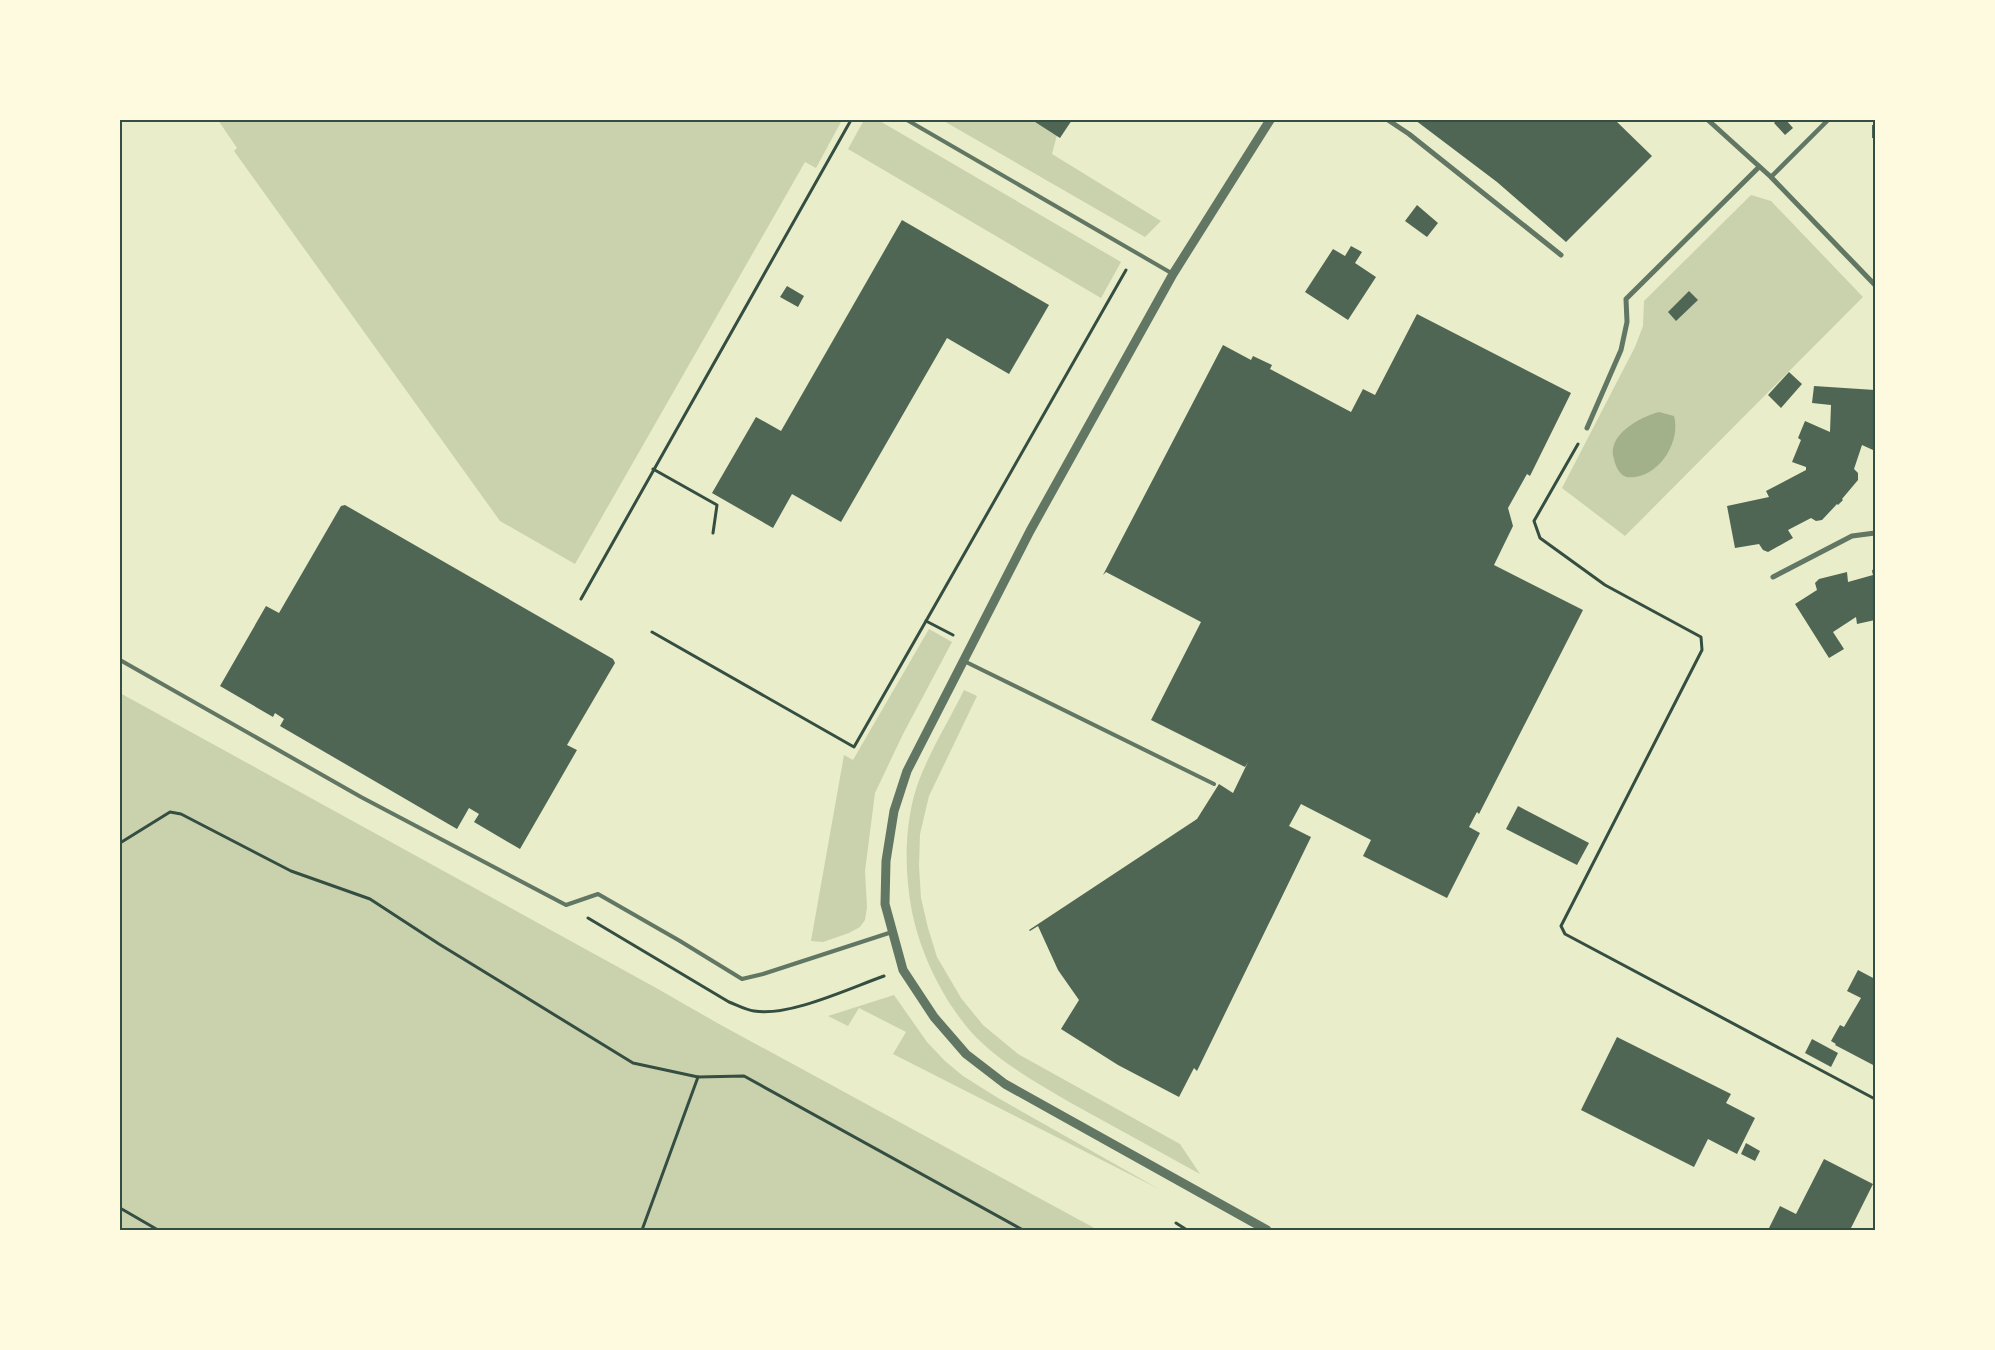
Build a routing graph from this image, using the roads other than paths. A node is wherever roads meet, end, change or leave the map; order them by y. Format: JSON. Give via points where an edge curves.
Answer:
{"nodes":[{"id":1,"x":907,"y":120,"type":"edge"},
{"id":2,"x":1270,"y":120,"type":"edge"},
{"id":3,"x":1388,"y":120,"type":"edge"},
{"id":4,"x":1708,"y":120,"type":"edge"},
{"id":5,"x":1828,"y":120,"type":"edge"},
{"id":6,"x":1759,"y":167,"type":"junction"},
{"id":7,"x":1771,"y":177,"type":"junction"},
{"id":8,"x":1560,"y":255,"type":"dead end"},
{"id":9,"x":1173,"y":274,"type":"junction"},
{"id":10,"x":1875,"y":285,"type":"edge"},
{"id":11,"x":1587,"y":428,"type":"road end"},
{"id":12,"x":1875,"y":533,"type":"edge"},
{"id":13,"x":1773,"y":577,"type":"dead end"},
{"id":14,"x":120,"y":660,"type":"edge"},
{"id":15,"x":964,"y":661,"type":"junction"},
{"id":16,"x":1214,"y":784,"type":"dead end"},
{"id":17,"x":892,"y":932,"type":"junction"},
{"id":18,"x":1267,"y":1230,"type":"edge"}],
"edges":[{"from":1,"to":9,"type":"lane"},
{"from":2,"to":9,"type":"street"},
{"from":3,"to":8,"type":"street"},
{"from":4,"to":6,"type":"street"},
{"from":5,"to":7,"type":"street"},
{"from":6,"to":7,"type":"street"},
{"from":6,"to":11,"type":"street","via":[[1626,299],[1627,322],[1621,350]]},
{"from":7,"to":10,"type":"street"},
{"from":9,"to":15,"type":"street","via":[[1030,531]]},
{"from":12,"to":13,"type":"street","via":[[1852,536]]},
{"from":14,"to":17,"type":"lane","via":[[361,797],[566,905],[598,894],[742,979]]},
{"from":15,"to":16,"type":"lane"},
{"from":15,"to":17,"type":"street","via":[[907,770],[894,811],[886,861],[885,904]]},
{"from":17,"to":18,"type":"street","via":[[904,970],[934,1018],[966,1054],[1005,1084]]}]}
